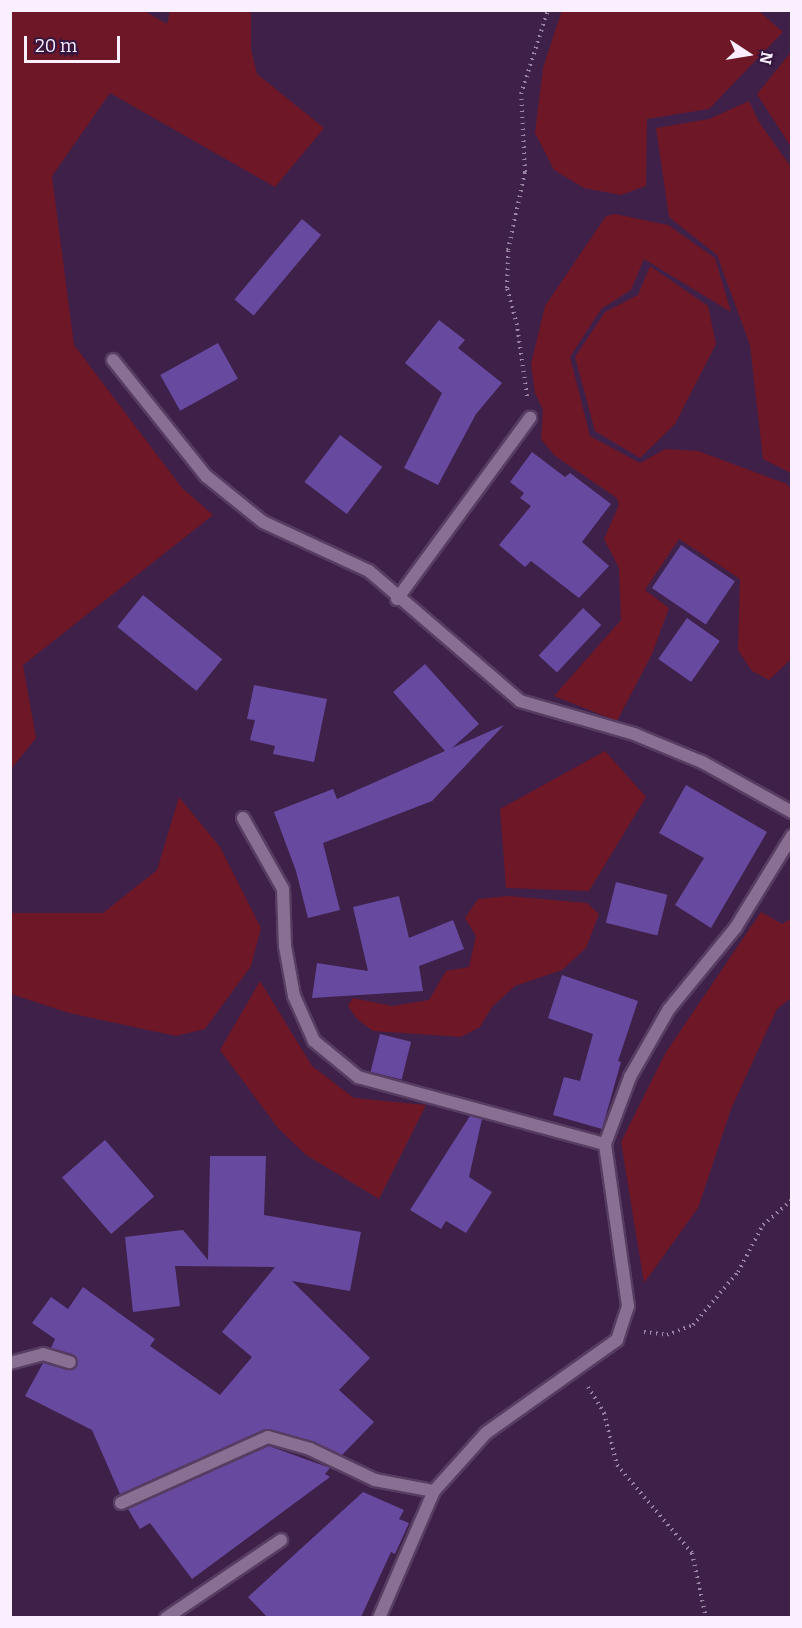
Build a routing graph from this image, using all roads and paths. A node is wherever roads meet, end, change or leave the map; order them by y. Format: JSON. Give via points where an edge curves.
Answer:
{"nodes":[{"id":1,"x":548,"y":10,"type":"edge"},
{"id":2,"x":113,"y":360,"type":"dead end"},
{"id":3,"x":530,"y":418,"type":"joint"},
{"id":4,"x":397,"y":599,"type":"junction"},
{"id":5,"x":792,"y":812,"type":"edge"},
{"id":6,"x":243,"y":818,"type":"dead end"},
{"id":7,"x":792,"y":836,"type":"edge"},
{"id":8,"x":605,"y":1144,"type":"junction"},
{"id":9,"x":792,"y":1200,"type":"edge"},
{"id":10,"x":620,"y":1329,"type":"junction"},
{"id":11,"x":70,"y":1362,"type":"dead end"},
{"id":12,"x":10,"y":1363,"type":"edge"},
{"id":13,"x":576,"y":1369,"type":"junction"},
{"id":14,"x":434,"y":1491,"type":"junction"},
{"id":15,"x":121,"y":1503,"type":"dead end"},
{"id":16,"x":281,"y":1540,"type":"dead end"},
{"id":17,"x":166,"y":1617,"type":"edge"},
{"id":18,"x":379,"y":1617,"type":"edge"},
{"id":19,"x":706,"y":1617,"type":"edge"}],
"edges":[{"from":1,"to":3,"type":"path","via":[[521,94],[525,172],[508,250],[507,288],[517,325]]},
{"from":2,"to":4,"type":"street","via":[[206,476],[263,522],[369,571]]},
{"from":3,"to":4,"type":"street"},
{"from":4,"to":5,"type":"street","via":[[520,701],[634,734],[702,762]]},
{"from":6,"to":8,"type":"street","via":[[283,889],[285,946],[294,996],[314,1041],[358,1077]]},
{"from":7,"to":8,"type":"street","via":[[736,927],[669,1009],[630,1077]]},
{"from":8,"to":10,"type":"street","via":[[628,1306]]},
{"from":9,"to":10,"type":"path","via":[[763,1225],[738,1272],[693,1325],[667,1335]]},
{"from":10,"to":13,"type":"street","via":[[616,1340]]},
{"from":11,"to":12,"type":"street","via":[[43,1354]]},
{"from":13,"to":14,"type":"street","via":[[486,1433]]},
{"from":13,"to":19,"type":"path","via":[[604,1413],[617,1465],[693,1552]]},
{"from":14,"to":15,"type":"street","via":[[375,1480],[310,1449],[268,1437]]},
{"from":14,"to":18,"type":"street"},
{"from":16,"to":17,"type":"street"}]}
